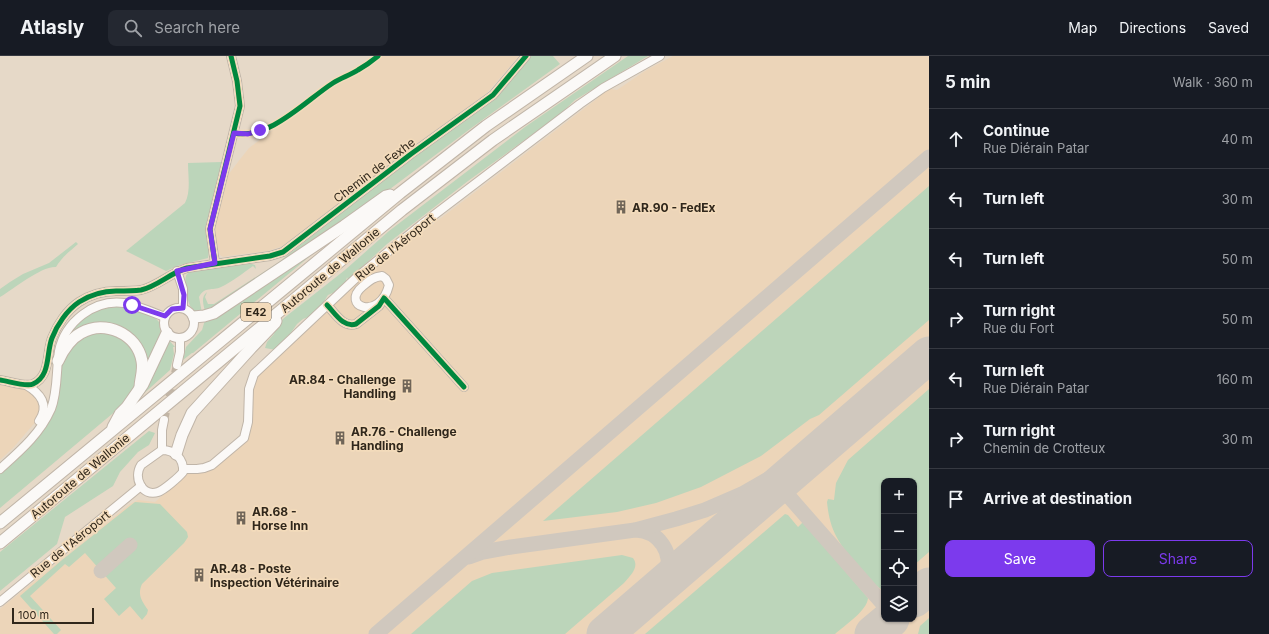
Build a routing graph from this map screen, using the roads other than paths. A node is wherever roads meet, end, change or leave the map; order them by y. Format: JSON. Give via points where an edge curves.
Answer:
{"nodes":[{"id":1,"x":230,"y":56,"type":"edge"},
{"id":2,"x":526,"y":56,"type":"edge"},
{"id":3,"x":587,"y":56,"type":"edge"},
{"id":4,"x":615,"y":56,"type":"edge"},
{"id":5,"x":660,"y":56,"type":"edge"},
{"id":6,"x":400,"y":193,"type":"junction"},
{"id":7,"x":215,"y":263,"type":"junction"},
{"id":8,"x":177,"y":271,"type":"junction"},
{"id":9,"x":327,"y":305,"type":"junction"},
{"id":10,"x":183,"y":308,"type":"junction"},
{"id":11,"x":279,"y":312,"type":"junction"},
{"id":12,"x":165,"y":316,"type":"junction"},
{"id":13,"x":194,"y":317,"type":"junction"},
{"id":14,"x":167,"y":333,"type":"junction"},
{"id":15,"x":180,"y":338,"type":"junction"},
{"id":16,"x":58,"y":361,"type":"junction"},
{"id":17,"x":177,"y":365,"type":"tunnel mouth"},
{"id":18,"x":0,"y":380,"type":"edge"},
{"id":19,"x":26,"y":384,"type":"junction"},
{"id":20,"x":464,"y":387,"type":"dead end"},
{"id":21,"x":140,"y":388,"type":"junction"},
{"id":22,"x":164,"y":420,"type":"tunnel mouth"},
{"id":23,"x":111,"y":431,"type":"junction"},
{"id":24,"x":23,"y":448,"type":"junction"},
{"id":25,"x":162,"y":450,"type":"junction"},
{"id":26,"x":176,"y":454,"type":"junction"},
{"id":27,"x":183,"y":468,"type":"junction"},
{"id":28,"x":0,"y":469,"type":"edge"},
{"id":29,"x":141,"y":486,"type":"junction"},
{"id":30,"x":0,"y":523,"type":"edge"},
{"id":31,"x":0,"y":543,"type":"edge"},
{"id":32,"x":0,"y":602,"type":"edge"}],
"edges":[{"from":1,"to":7,"type":"street","via":[[240,106],[210,229]]},
{"from":2,"to":7,"type":"street","name":"Chemin de Fexhe","via":[[493,95],[283,252]]},
{"from":3,"to":6,"type":"highway","name":"Autoroute de Wallonie","number":"E42","via":[[486,126]]},
{"from":4,"to":11,"type":"highway","name":"Autoroute de Wallonie","number":"E42","via":[[493,140],[402,210]]},
{"from":5,"to":9,"type":"street","name":"Rue de l'Aéroport","via":[[580,104],[460,194],[361,274]]},
{"from":6,"to":13,"type":"highway","via":[[386,196],[214,314]]},
{"from":6,"to":23,"type":"highway","name":"Autoroute de Wallonie","number":"E42"},
{"from":7,"to":8,"type":"street","name":"Chemin de Fexhe"},
{"from":8,"to":10,"type":"street","via":[[184,295]]},
{"from":8,"to":19,"type":"street","via":[[153,286],[141,290],[105,291],[78,303],[65,315],[51,339],[47,368],[43,375],[32,384]]},
{"from":9,"to":20,"type":"street","via":[[342,322],[352,325],[379,306],[384,298]]},
{"from":9,"to":27,"type":"street","name":"Rue de l'Aéroport","via":[[254,374],[249,389],[248,422],[244,438],[212,465],[197,469]]},
{"from":10,"to":12,"type":"street","via":[[172,309]]},
{"from":10,"to":13,"type":"street"},
{"from":11,"to":26,"type":"highway","via":[[275,323],[192,413]]},
{"from":11,"to":31,"type":"highway","name":"Autoroute de Wallonie","number":"E42"},
{"from":12,"to":14,"type":"street","via":[[164,325]]},
{"from":12,"to":16,"type":"street","via":[[124,303],[97,306],[85,312],[72,324],[63,339]]},
{"from":13,"to":15,"type":"street","via":[[192,331]]},
{"from":14,"to":15,"type":"street"},
{"from":14,"to":21,"type":"highway"},
{"from":15,"to":17,"type":"street"},
{"from":16,"to":21,"type":"highway","via":[[68,344],[81,333],[96,328],[119,331],[132,340],[141,356],[143,367]]},
{"from":16,"to":24,"type":"street","via":[[51,408],[41,427]]},
{"from":18,"to":19,"type":"street"},
{"from":19,"to":24,"type":"street","via":[[39,395],[44,407],[42,416],[26,438]]},
{"from":21,"to":23,"type":"highway","via":[[120,414]]},
{"from":22,"to":25,"type":"street"},
{"from":23,"to":30,"type":"highway","name":"Autoroute de Wallonie","number":"E42"},
{"from":24,"to":28,"type":"street"},
{"from":25,"to":26,"type":"street"},
{"from":25,"to":29,"type":"street","via":[[144,462],[139,469],[137,478]]},
{"from":26,"to":27,"type":"street"},
{"from":27,"to":29,"type":"street","via":[[181,474],[158,492],[148,492]]},
{"from":29,"to":32,"type":"street","name":"Rue de l'Aéroport"}]}
